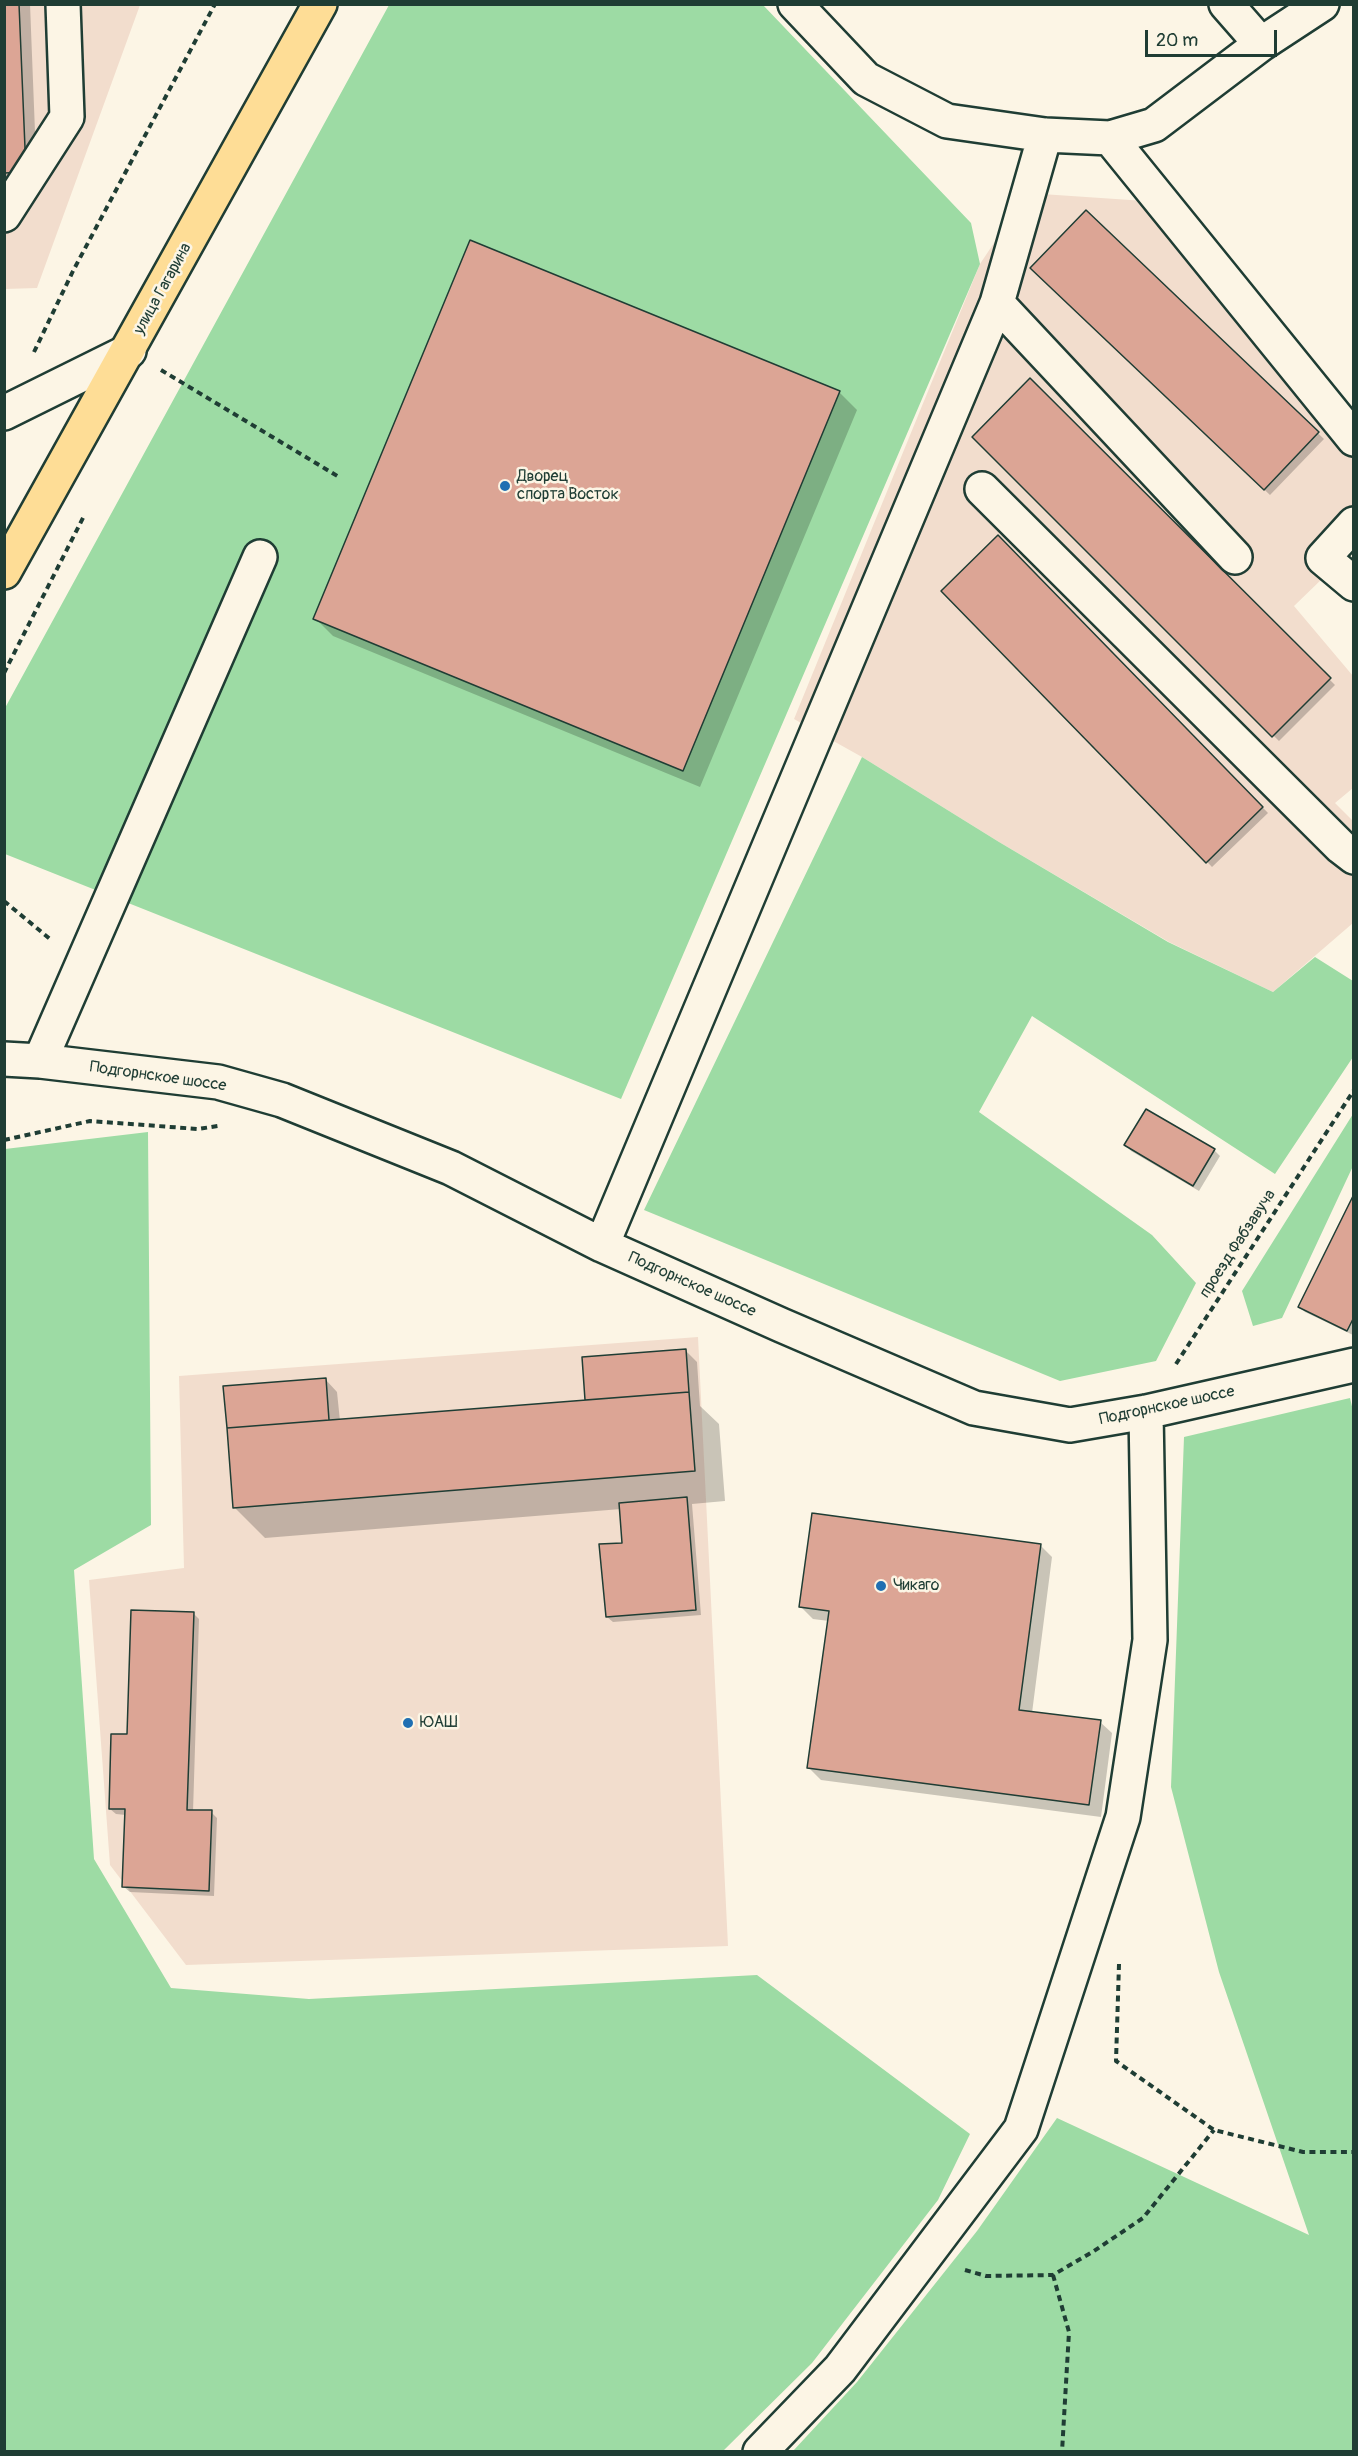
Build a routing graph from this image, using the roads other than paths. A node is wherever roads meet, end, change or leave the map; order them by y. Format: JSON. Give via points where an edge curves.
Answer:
{"nodes":[{"id":1,"x":63,"y":4,"type":"edge"},
{"id":2,"x":320,"y":4,"type":"edge"},
{"id":3,"x":795,"y":4,"type":"edge"},
{"id":4,"x":1226,"y":4,"type":"edge"},
{"id":5,"x":1322,"y":4,"type":"edge"},
{"id":6,"x":1261,"y":44,"type":"junction"},
{"id":7,"x":1045,"y":135,"type":"junction"},
{"id":8,"x":1110,"y":138,"type":"junction"},
{"id":9,"x":4,"y":215,"type":"edge"},
{"id":10,"x":997,"y":303,"type":"junction"},
{"id":11,"x":129,"y":351,"type":"junction"},
{"id":12,"x":4,"y":413,"type":"edge"},
{"id":13,"x":1353,"y":439,"type":"edge"},
{"id":14,"x":982,"y":489,"type":"dead end"},
{"id":15,"x":1353,"y":524,"type":"edge"},
{"id":16,"x":260,"y":557,"type":"dead end"},
{"id":17,"x":1235,"y":557,"type":"dead end"},
{"id":18,"x":4,"y":572,"type":"edge"},
{"id":19,"x":1353,"y":584,"type":"edge"},
{"id":20,"x":1349,"y":847,"type":"edge"},
{"id":21,"x":4,"y":1059,"type":"edge"},
{"id":22,"x":40,"y":1061,"type":"junction"},
{"id":23,"x":4,"y":1068,"type":"edge"},
{"id":24,"x":602,"y":1245,"type":"junction"},
{"id":25,"x":1353,"y":1365,"type":"edge"},
{"id":26,"x":1146,"y":1412,"type":"junction"},
{"id":27,"x":760,"y":2451,"type":"edge"}],
"edges":[{"from":1,"to":9,"type":"street","via":[[67,117]]},
{"from":2,"to":11,"type":"main road","name":"улица Гагарина"},
{"from":3,"to":7,"type":"street","via":[[876,85],[947,122]]},
{"from":4,"to":6,"type":"street"},
{"from":5,"to":6,"type":"street"},
{"from":6,"to":8,"type":"street","via":[[1154,125]]},
{"from":7,"to":8,"type":"street"},
{"from":7,"to":10,"type":"street"},
{"from":8,"to":13,"type":"street"},
{"from":10,"to":17,"type":"street"},
{"from":10,"to":24,"type":"street"},
{"from":11,"to":12,"type":"street"},
{"from":11,"to":18,"type":"main road","name":"улица Гагарина"},
{"from":14,"to":20,"type":"street"},
{"from":15,"to":19,"type":"street","via":[[1323,558]]},
{"from":16,"to":22,"type":"street"},
{"from":21,"to":22,"type":"street"},
{"from":22,"to":23,"type":"street"},
{"from":22,"to":24,"type":"street","name":"Подгорнское шоссе","via":[[218,1082],[282,1100],[451,1168]]},
{"from":24,"to":26,"type":"street","name":"Подгорнское шоссе","via":[[974,1408],[1070,1425]]},
{"from":25,"to":26,"type":"street","name":"Подгорнское шоссе"},
{"from":26,"to":27,"type":"street","via":[[1150,1640],[1123,1817],[1021,2129],[840,2369]]}]}
